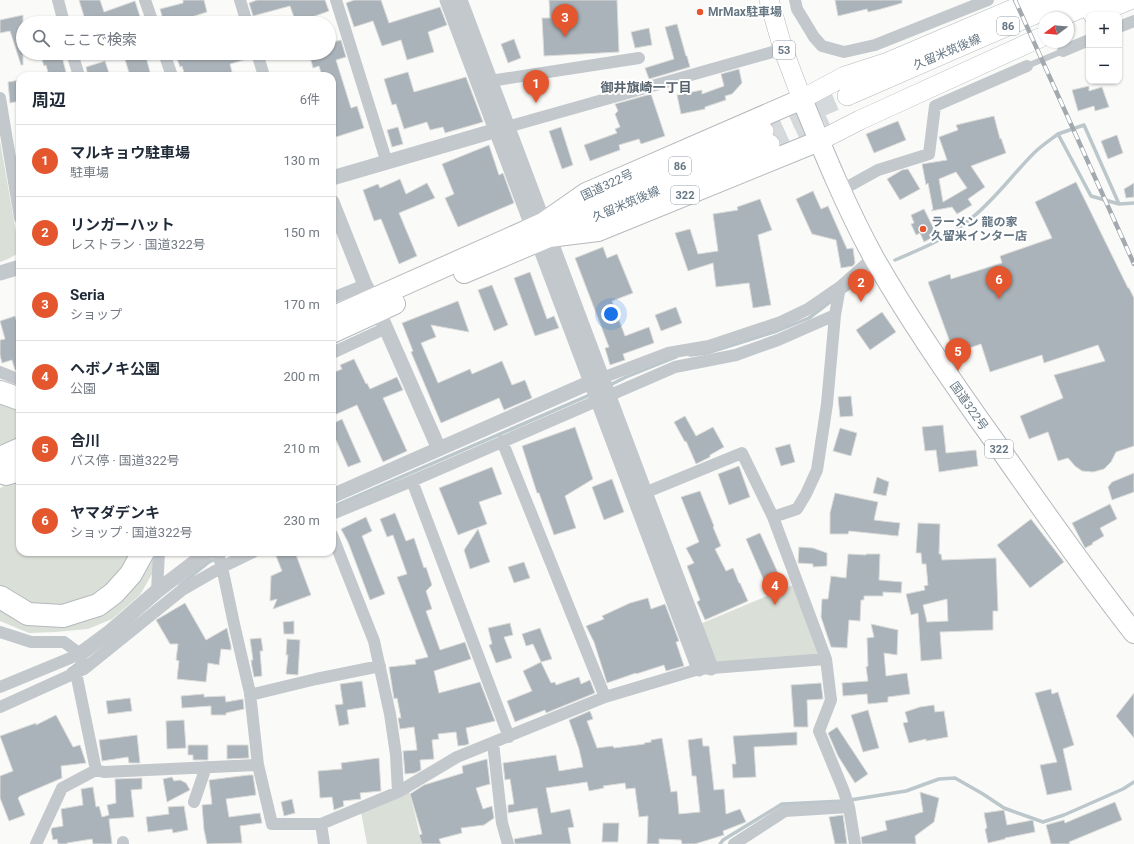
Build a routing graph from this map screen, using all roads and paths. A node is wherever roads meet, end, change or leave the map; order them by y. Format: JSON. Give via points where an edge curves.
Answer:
{"nodes":[{"id":1,"x":58,"y":0,"type":"edge"},
{"id":2,"x":146,"y":0,"type":"edge"},
{"id":3,"x":240,"y":0,"type":"edge"},
{"id":4,"x":336,"y":0,"type":"edge"},
{"id":5,"x":448,"y":0,"type":"edge"},
{"id":6,"x":460,"y":0,"type":"edge"},
{"id":7,"x":769,"y":0,"type":"edge"},
{"id":8,"x":795,"y":0,"type":"edge"},
{"id":9,"x":988,"y":0,"type":"edge"},
{"id":10,"x":1034,"y":0,"type":"edge"},
{"id":11,"x":1068,"y":0,"type":"edge"},
{"id":12,"x":1100,"y":0,"type":"edge"},
{"id":13,"x":1130,"y":0,"type":"edge"},
{"id":14,"x":1042,"y":12,"type":"edge"},
{"id":15,"x":1072,"y":12,"type":"edge"},
{"id":16,"x":1100,"y":12,"type":"edge"},
{"id":17,"x":1038,"y":14,"type":"edge"},
{"id":18,"x":62,"y":16,"type":"edge"},
{"id":19,"x":151,"y":16,"type":"edge"},
{"id":20,"x":245,"y":16,"type":"edge"},
{"id":21,"x":1086,"y":18,"type":"edge"},
{"id":22,"x":1134,"y":20,"type":"edge"},
{"id":23,"x":1074,"y":23,"type":"edge"},
{"id":24,"x":1038,"y":26,"type":"edge"},
{"id":25,"x":1122,"y":26,"type":"edge"},
{"id":26,"x":1038,"y":39,"type":"edge"},
{"id":27,"x":1086,"y":41,"type":"edge"},
{"id":28,"x":783,"y":49,"type":"junction"},
{"id":29,"x":1063,"y":51,"type":"joint"},
{"id":30,"x":639,"y":58,"type":"dead end"},
{"id":31,"x":74,"y":60,"type":"edge"},
{"id":32,"x":166,"y":60,"type":"edge"},
{"id":33,"x":259,"y":60,"type":"edge"},
{"id":34,"x":1027,"y":66,"type":"joint"},
{"id":35,"x":78,"y":72,"type":"edge"},
{"id":36,"x":171,"y":72,"type":"edge"},
{"id":37,"x":263,"y":72,"type":"edge"},
{"id":38,"x":490,"y":81,"type":"junction"},
{"id":39,"x":0,"y":98,"type":"edge"},
{"id":40,"x":802,"y":99,"type":"junction"},
{"id":41,"x":502,"y":128,"type":"junction"},
{"id":42,"x":767,"y":138,"type":"tunnel mouth"},
{"id":43,"x":819,"y":141,"type":"junction"},
{"id":44,"x":387,"y":163,"type":"junction"},
{"id":45,"x":336,"y":177,"type":"edge"},
{"id":46,"x":840,"y":191,"type":"junction"},
{"id":47,"x":16,"y":194,"type":"edge"},
{"id":48,"x":336,"y":211,"type":"edge"},
{"id":49,"x":541,"y":232,"type":"junction"},
{"id":50,"x":874,"y":257,"type":"junction"},
{"id":51,"x":16,"y":268,"type":"edge"},
{"id":52,"x":0,"y":273,"type":"edge"},
{"id":53,"x":840,"y":287,"type":"junction"},
{"id":54,"x":336,"y":299,"type":"edge"},
{"id":55,"x":376,"y":306,"type":"junction"},
{"id":56,"x":834,"y":314,"type":"junction"},
{"id":57,"x":336,"y":315,"type":"edge"},
{"id":58,"x":336,"y":331,"type":"edge"},
{"id":59,"x":336,"y":349,"type":"edge"},
{"id":60,"x":0,"y":372,"type":"edge"},
{"id":61,"x":16,"y":378,"type":"edge"},
{"id":62,"x":600,"y":389,"type":"junction"},
{"id":63,"x":0,"y":392,"type":"edge"},
{"id":64,"x":16,"y":398,"type":"edge"},
{"id":65,"x":502,"y":441,"type":"junction"},
{"id":66,"x":439,"y":449,"type":"junction"},
{"id":67,"x":16,"y":456,"type":"edge"},
{"id":68,"x":446,"y":466,"type":"junction"},
{"id":69,"x":9,"y":469,"type":"edge"},
{"id":70,"x":412,"y":481,"type":"junction"},
{"id":71,"x":336,"y":494,"type":"edge"},
{"id":72,"x":641,"y":495,"type":"junction"},
{"id":73,"x":336,"y":512,"type":"edge"},
{"id":74,"x":773,"y":517,"type":"junction"},
{"id":75,"x":336,"y":545,"type":"edge"},
{"id":76,"x":123,"y":556,"type":"edge"},
{"id":77,"x":140,"y":556,"type":"edge"},
{"id":78,"x":159,"y":556,"type":"edge"},
{"id":79,"x":203,"y":556,"type":"edge"},
{"id":80,"x":218,"y":556,"type":"edge"},
{"id":81,"x":245,"y":556,"type":"edge"},
{"id":82,"x":222,"y":567,"type":"junction"},
{"id":83,"x":0,"y":583,"type":"edge"},
{"id":84,"x":157,"y":590,"type":"junction"},
{"id":85,"x":0,"y":597,"type":"edge"},
{"id":86,"x":0,"y":632,"type":"edge"},
{"id":87,"x":1134,"y":634,"type":"edge"},
{"id":88,"x":80,"y":654,"type":"junction"},
{"id":89,"x":826,"y":659,"type":"junction"},
{"id":90,"x":380,"y":666,"type":"junction"},
{"id":91,"x":705,"y":668,"type":"junction"},
{"id":92,"x":80,"y":671,"type":"junction"},
{"id":93,"x":0,"y":687,"type":"edge"},
{"id":94,"x":250,"y":695,"type":"junction"},
{"id":95,"x":605,"y":697,"type":"junction"},
{"id":96,"x":0,"y":707,"type":"edge"},
{"id":97,"x":509,"y":737,"type":"junction"},
{"id":98,"x":493,"y":743,"type":"junction"},
{"id":99,"x":258,"y":765,"type":"junction"},
{"id":100,"x":206,"y":768,"type":"junction"},
{"id":101,"x":96,"y":770,"type":"junction"},
{"id":102,"x":398,"y":792,"type":"junction"},
{"id":103,"x":194,"y":802,"type":"dead end"},
{"id":104,"x":849,"y":807,"type":"junction"},
{"id":105,"x":321,"y":824,"type":"junction"},
{"id":106,"x":36,"y":844,"type":"edge"},
{"id":107,"x":324,"y":844,"type":"edge"},
{"id":108,"x":508,"y":844,"type":"edge"},
{"id":109,"x":734,"y":844,"type":"edge"},
{"id":110,"x":856,"y":844,"type":"edge"}],
"edges":[{"from":1,"to":18,"type":"street"},
{"from":2,"to":19,"type":"street"},
{"from":3,"to":20,"type":"street"},
{"from":4,"to":44,"type":"street"},
{"from":5,"to":41,"type":"street"},
{"from":6,"to":38,"type":"street"},
{"from":7,"to":28,"type":"main road","number":"53"},
{"from":8,"to":9,"type":"street","via":[[797,9],[814,38],[822,46],[844,52],[875,45]]},
{"from":10,"to":40,"type":"main road","number":"86","via":[[928,46],[845,76]]},
{"from":11,"to":14,"type":"main road","name":"久留米筑後線","number":"86"},
{"from":12,"to":15,"type":"main road"},
{"from":13,"to":16,"type":"main road"},
{"from":17,"to":24,"type":"main road","name":"久留米筑後線","number":"86","via":[[849,102]]},
{"from":21,"to":23,"type":"main road"},
{"from":22,"to":25,"type":"street"},
{"from":26,"to":43,"type":"main road","number":"86","via":[[867,116]]},
{"from":27,"to":29,"type":"street"},
{"from":28,"to":40,"type":"main road","number":"53"},
{"from":28,"to":41,"type":"street"},
{"from":29,"to":34,"type":"lane"},
{"from":30,"to":38,"type":"street"},
{"from":31,"to":35,"type":"street"},
{"from":32,"to":36,"type":"street"},
{"from":33,"to":37,"type":"street"},
{"from":34,"to":46,"type":"street","via":[[934,106],[929,154],[878,170]]},
{"from":38,"to":41,"type":"street"},
{"from":39,"to":47,"type":"street"},
{"from":40,"to":43,"type":"highway","name":"国道322号","number":"322"},
{"from":40,"to":49,"type":"highway","name":"国道322号","number":"322","via":[[586,193]]},
{"from":41,"to":44,"type":"street"},
{"from":41,"to":49,"type":"street"},
{"from":42,"to":49,"type":"main road","name":"久留米筑後線","number":"86"},
{"from":43,"to":46,"type":"highway","name":"国道322号","number":"322"},
{"from":43,"to":49,"type":"highway","name":"国道322号","number":"322","via":[[598,231]]},
{"from":44,"to":45,"type":"street"},
{"from":46,"to":50,"type":"highway","name":"国道322号","number":"322"},
{"from":48,"to":55,"type":"street"},
{"from":49,"to":55,"type":"highway","name":"国道322号","number":"322"},
{"from":49,"to":62,"type":"street"},
{"from":50,"to":53,"type":"street"},
{"from":50,"to":87,"type":"highway","name":"国道322号","number":"322","via":[[944,370]]},
{"from":51,"to":52,"type":"street"},
{"from":53,"to":56,"type":"street"},
{"from":53,"to":62,"type":"street","via":[[808,309],[781,322],[709,346],[668,353]]},
{"from":54,"to":55,"type":"street"},
{"from":55,"to":57,"type":"highway","name":"国道322号","number":"322"},
{"from":55,"to":58,"type":"highway","name":"国道322号","number":"322"},
{"from":55,"to":59,"type":"street"},
{"from":55,"to":66,"type":"street"},
{"from":56,"to":62,"type":"street","via":[[778,340],[736,354],[675,366]]},
{"from":56,"to":74,"type":"street","via":[[827,404],[817,470],[797,509]]},
{"from":60,"to":61,"type":"street"},
{"from":62,"to":65,"type":"street"},
{"from":62,"to":66,"type":"street"},
{"from":62,"to":72,"type":"street"},
{"from":63,"to":64,"type":"highway"},
{"from":65,"to":68,"type":"street"},
{"from":65,"to":95,"type":"street"},
{"from":66,"to":68,"type":"street"},
{"from":66,"to":71,"type":"street"},
{"from":67,"to":69,"type":"highway"},
{"from":68,"to":70,"type":"street"},
{"from":70,"to":73,"type":"street"},
{"from":70,"to":97,"type":"street"},
{"from":72,"to":74,"type":"street","via":[[742,453]]},
{"from":72,"to":91,"type":"street"},
{"from":74,"to":89,"type":"street"},
{"from":75,"to":90,"type":"street","via":[[374,641]]},
{"from":76,"to":83,"type":"highway","via":[[110,578],[96,593],[56,605],[17,598]]},
{"from":77,"to":85,"type":"highway","via":[[131,574],[114,593],[98,604],[63,616],[28,614]]},
{"from":78,"to":84,"type":"street"},
{"from":79,"to":84,"type":"street"},
{"from":80,"to":82,"type":"street"},
{"from":81,"to":82,"type":"street"},
{"from":82,"to":92,"type":"street","via":[[182,590]]},
{"from":82,"to":94,"type":"street"},
{"from":84,"to":88,"type":"street","via":[[111,631]]},
{"from":86,"to":88,"type":"street","via":[[31,642],[64,642]]},
{"from":88,"to":92,"type":"street"},
{"from":88,"to":93,"type":"street"},
{"from":89,"to":91,"type":"street"},
{"from":89,"to":104,"type":"street","via":[[831,700],[819,731]]},
{"from":90,"to":94,"type":"street"},
{"from":90,"to":102,"type":"street","via":[[396,755]]},
{"from":91,"to":95,"type":"street"},
{"from":92,"to":96,"type":"street"},
{"from":92,"to":101,"type":"street"},
{"from":94,"to":99,"type":"street"},
{"from":95,"to":97,"type":"street"},
{"from":97,"to":98,"type":"street"},
{"from":98,"to":102,"type":"street","via":[[457,757]]},
{"from":98,"to":108,"type":"street","via":[[502,823]]},
{"from":99,"to":100,"type":"street"},
{"from":99,"to":105,"type":"street","via":[[272,824]]},
{"from":100,"to":101,"type":"street","via":[[104,772]]},
{"from":100,"to":103,"type":"street"},
{"from":101,"to":106,"type":"street","via":[[62,788]]},
{"from":102,"to":105,"type":"street"},
{"from":104,"to":109,"type":"street","via":[[785,811]]},
{"from":104,"to":110,"type":"street"},
{"from":105,"to":107,"type":"street"}]}
